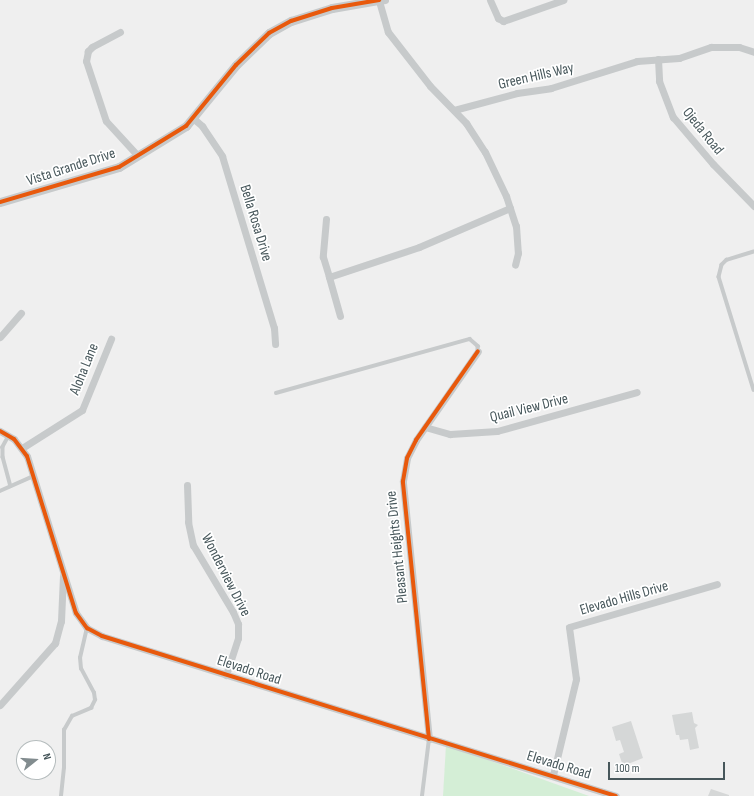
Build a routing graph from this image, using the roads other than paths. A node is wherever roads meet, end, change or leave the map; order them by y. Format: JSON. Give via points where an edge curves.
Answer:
{"nodes":[{"id":1,"x":381,"y":0,"type":"edge"},
{"id":2,"x":490,"y":0,"type":"edge"},
{"id":3,"x":563,"y":0,"type":"edge"},
{"id":4,"x":120,"y":32,"type":"dead end"},
{"id":5,"x":754,"y":52,"type":"edge"},
{"id":6,"x":658,"y":59,"type":"junction"},
{"id":7,"x":454,"y":110,"type":"junction"},
{"id":8,"x":194,"y":119,"type":"junction"},
{"id":9,"x":137,"y":155,"type":"junction"},
{"id":10,"x":0,"y":202,"type":"edge"},
{"id":11,"x":754,"y":206,"type":"edge"},
{"id":12,"x":510,"y":208,"type":"junction"},
{"id":13,"x":326,"y":218,"type":"dead end"},
{"id":14,"x":754,"y":252,"type":"edge"},
{"id":15,"x":515,"y":266,"type":"dead end"},
{"id":16,"x":329,"y":277,"type":"junction"},
{"id":17,"x":21,"y":313,"type":"dead end"},
{"id":18,"x":340,"y":316,"type":"dead end"},
{"id":19,"x":0,"y":337,"type":"edge"},
{"id":20,"x":110,"y":339,"type":"dead end"},
{"id":21,"x":275,"y":344,"type":"dead end"},
{"id":22,"x":478,"y":351,"type":"joint"},
{"id":23,"x":754,"y":390,"type":"edge"},
{"id":24,"x":637,"y":392,"type":"dead end"},
{"id":25,"x":276,"y":393,"type":"dead end"},
{"id":26,"x":426,"y":427,"type":"junction"},
{"id":27,"x":0,"y":431,"type":"edge"},
{"id":28,"x":9,"y":436,"type":"junction"},
{"id":29,"x":22,"y":448,"type":"junction"},
{"id":30,"x":33,"y":476,"type":"junction"},
{"id":31,"x":187,"y":485,"type":"dead end"},
{"id":32,"x":11,"y":486,"type":"junction"},
{"id":33,"x":0,"y":491,"type":"edge"},
{"id":34,"x":63,"y":570,"type":"junction"},
{"id":35,"x":717,"y":584,"type":"dead end"},
{"id":36,"x":87,"y":628,"type":"junction"},
{"id":37,"x":226,"y":675,"type":"junction"},
{"id":38,"x":0,"y":705,"type":"edge"},
{"id":39,"x":429,"y":739,"type":"junction"},
{"id":40,"x":553,"y":776,"type":"junction"},
{"id":41,"x":61,"y":796,"type":"edge"},
{"id":42,"x":422,"y":796,"type":"edge"},
{"id":43,"x":616,"y":796,"type":"edge"}],
"edges":[{"from":1,"to":7,"type":"street","via":[[384,24],[400,49],[430,86]]},
{"from":1,"to":8,"type":"street","name":"Vista Grande Drive","via":[[332,8],[291,21],[269,33],[236,65]]},
{"from":2,"to":3,"type":"street","via":[[498,18],[503,20]]},
{"from":4,"to":9,"type":"street","via":[[92,47],[88,51],[86,61],[106,121]]},
{"from":5,"to":6,"type":"street","name":"Green Hills Way","via":[[739,47],[711,47],[679,58]]},
{"from":6,"to":7,"type":"street","name":"Green Hills Way","via":[[637,61],[551,88],[517,93]]},
{"from":6,"to":11,"type":"street","name":"Ojeda Road","via":[[659,81],[674,117],[713,164]]},
{"from":7,"to":12,"type":"street","via":[[484,152]]},
{"from":8,"to":9,"type":"street","name":"Vista Grande Drive"},
{"from":8,"to":21,"type":"street","name":"Bella Rosa Drive","via":[[202,126],[222,156],[272,320]]},
{"from":9,"to":10,"type":"street","name":"Vista Grande Drive","via":[[119,167]]},
{"from":12,"to":15,"type":"street","via":[[516,226],[518,253]]},
{"from":12,"to":16,"type":"street","via":[[419,247]]},
{"from":13,"to":16,"type":"street","via":[[323,257]]},
{"from":14,"to":23,"type":"lane","via":[[727,260],[722,265],[720,278]]},
{"from":16,"to":18,"type":"street"},
{"from":17,"to":19,"type":"street"},
{"from":20,"to":29,"type":"street","name":"Aloha Lane","via":[[82,410]]},
{"from":22,"to":25,"type":"lane","via":[[478,346],[470,339]]},
{"from":22,"to":26,"type":"street","name":"Pleasant Heights Drive"},
{"from":24,"to":26,"type":"street","name":"Quail View Drive","via":[[497,431],[450,434]]},
{"from":26,"to":39,"type":"street","name":"Pleasant Heights Drive","via":[[407,458],[403,481]]},
{"from":27,"to":28,"type":"street","name":"Elevado Road"},
{"from":28,"to":29,"type":"street","name":"Elevado Road"},
{"from":28,"to":32,"type":"lane","via":[[3,447],[3,457]]},
{"from":29,"to":30,"type":"street","name":"Elevado Road"},
{"from":30,"to":32,"type":"lane"},
{"from":30,"to":34,"type":"street","name":"Elevado Road"},
{"from":31,"to":37,"type":"street","name":"Wonderview Drive","via":[[188,522],[193,545],[238,624],[238,638]]},
{"from":32,"to":33,"type":"lane"},
{"from":34,"to":36,"type":"street","name":"Elevado Road","via":[[76,613]]},
{"from":34,"to":38,"type":"street","via":[[61,622],[55,643]]},
{"from":35,"to":40,"type":"street","name":"Elevado Hills Drive","via":[[569,627],[576,679]]},
{"from":36,"to":37,"type":"street","name":"Elevado Road","via":[[102,636]]},
{"from":36,"to":41,"type":"lane","via":[[80,658],[81,669],[95,700],[90,708],[72,716],[64,730]]},
{"from":37,"to":39,"type":"street","name":"Elevado Road"},
{"from":39,"to":40,"type":"street","name":"Elevado Road"},
{"from":39,"to":42,"type":"lane"},
{"from":40,"to":43,"type":"street","name":"Elevado Road"}]}
